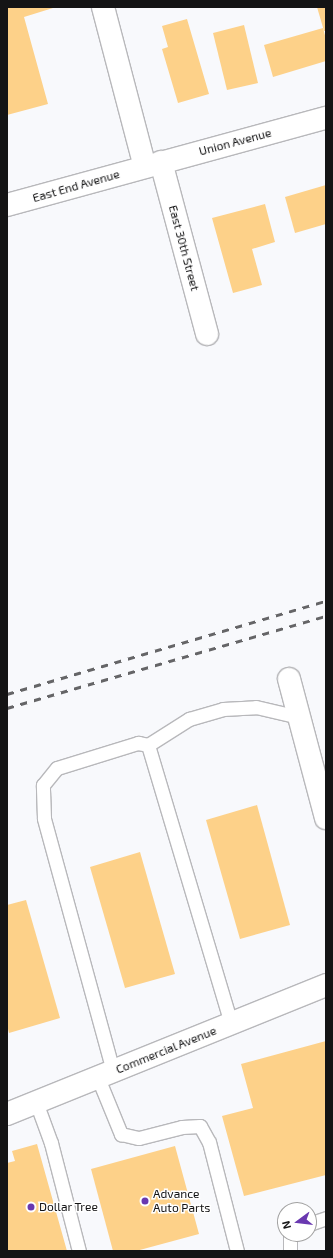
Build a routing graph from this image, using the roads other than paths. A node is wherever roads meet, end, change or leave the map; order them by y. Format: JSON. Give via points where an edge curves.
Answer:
{"nodes":[{"id":1,"x":103,"y":7,"type":"edge"},
{"id":2,"x":326,"y":118,"type":"edge"},
{"id":3,"x":153,"y":165,"type":"junction"},
{"id":4,"x":7,"y":205,"type":"edge"},
{"id":5,"x":207,"y":334,"type":"dead end"},
{"id":6,"x":289,"y":679,"type":"dead end"},
{"id":7,"x":299,"y":717,"type":"junction"},
{"id":8,"x":148,"y":745,"type":"junction"},
{"id":9,"x":326,"y":818,"type":"edge"},
{"id":10,"x":326,"y":985,"type":"edge"},
{"id":11,"x":231,"y":1024,"type":"junction"},
{"id":12,"x":105,"y":1074,"type":"junction"},
{"id":13,"x":36,"y":1102,"type":"junction"},
{"id":14,"x":7,"y":1114,"type":"edge"},
{"id":15,"x":79,"y":1251,"type":"edge"},
{"id":16,"x":237,"y":1251,"type":"edge"}],
"edges":[{"from":1,"to":3,"type":"street","name":"East 30th Street"},
{"from":2,"to":3,"type":"street","name":"Union Avenue"},
{"from":3,"to":4,"type":"street","name":"East End Avenue"},
{"from":3,"to":5,"type":"street","name":"East 30th Street"},
{"from":6,"to":7,"type":"street"},
{"from":7,"to":8,"type":"lane","via":[[256,707],[223,709],[189,719]]},
{"from":7,"to":9,"type":"street"},
{"from":8,"to":11,"type":"lane"},
{"from":8,"to":12,"type":"lane","via":[[138,743],[58,768],[43,786],[44,818]]},
{"from":10,"to":11,"type":"street","name":"Commercial Avenue"},
{"from":11,"to":12,"type":"street","name":"Commercial Avenue"},
{"from":12,"to":13,"type":"street","name":"Commercial Avenue"},
{"from":12,"to":16,"type":"lane","via":[[121,1134],[139,1138],[182,1126],[200,1126],[209,1142]]},
{"from":13,"to":14,"type":"street","name":"Commercial Avenue"},
{"from":13,"to":15,"type":"lane","via":[[51,1143]]}]}
